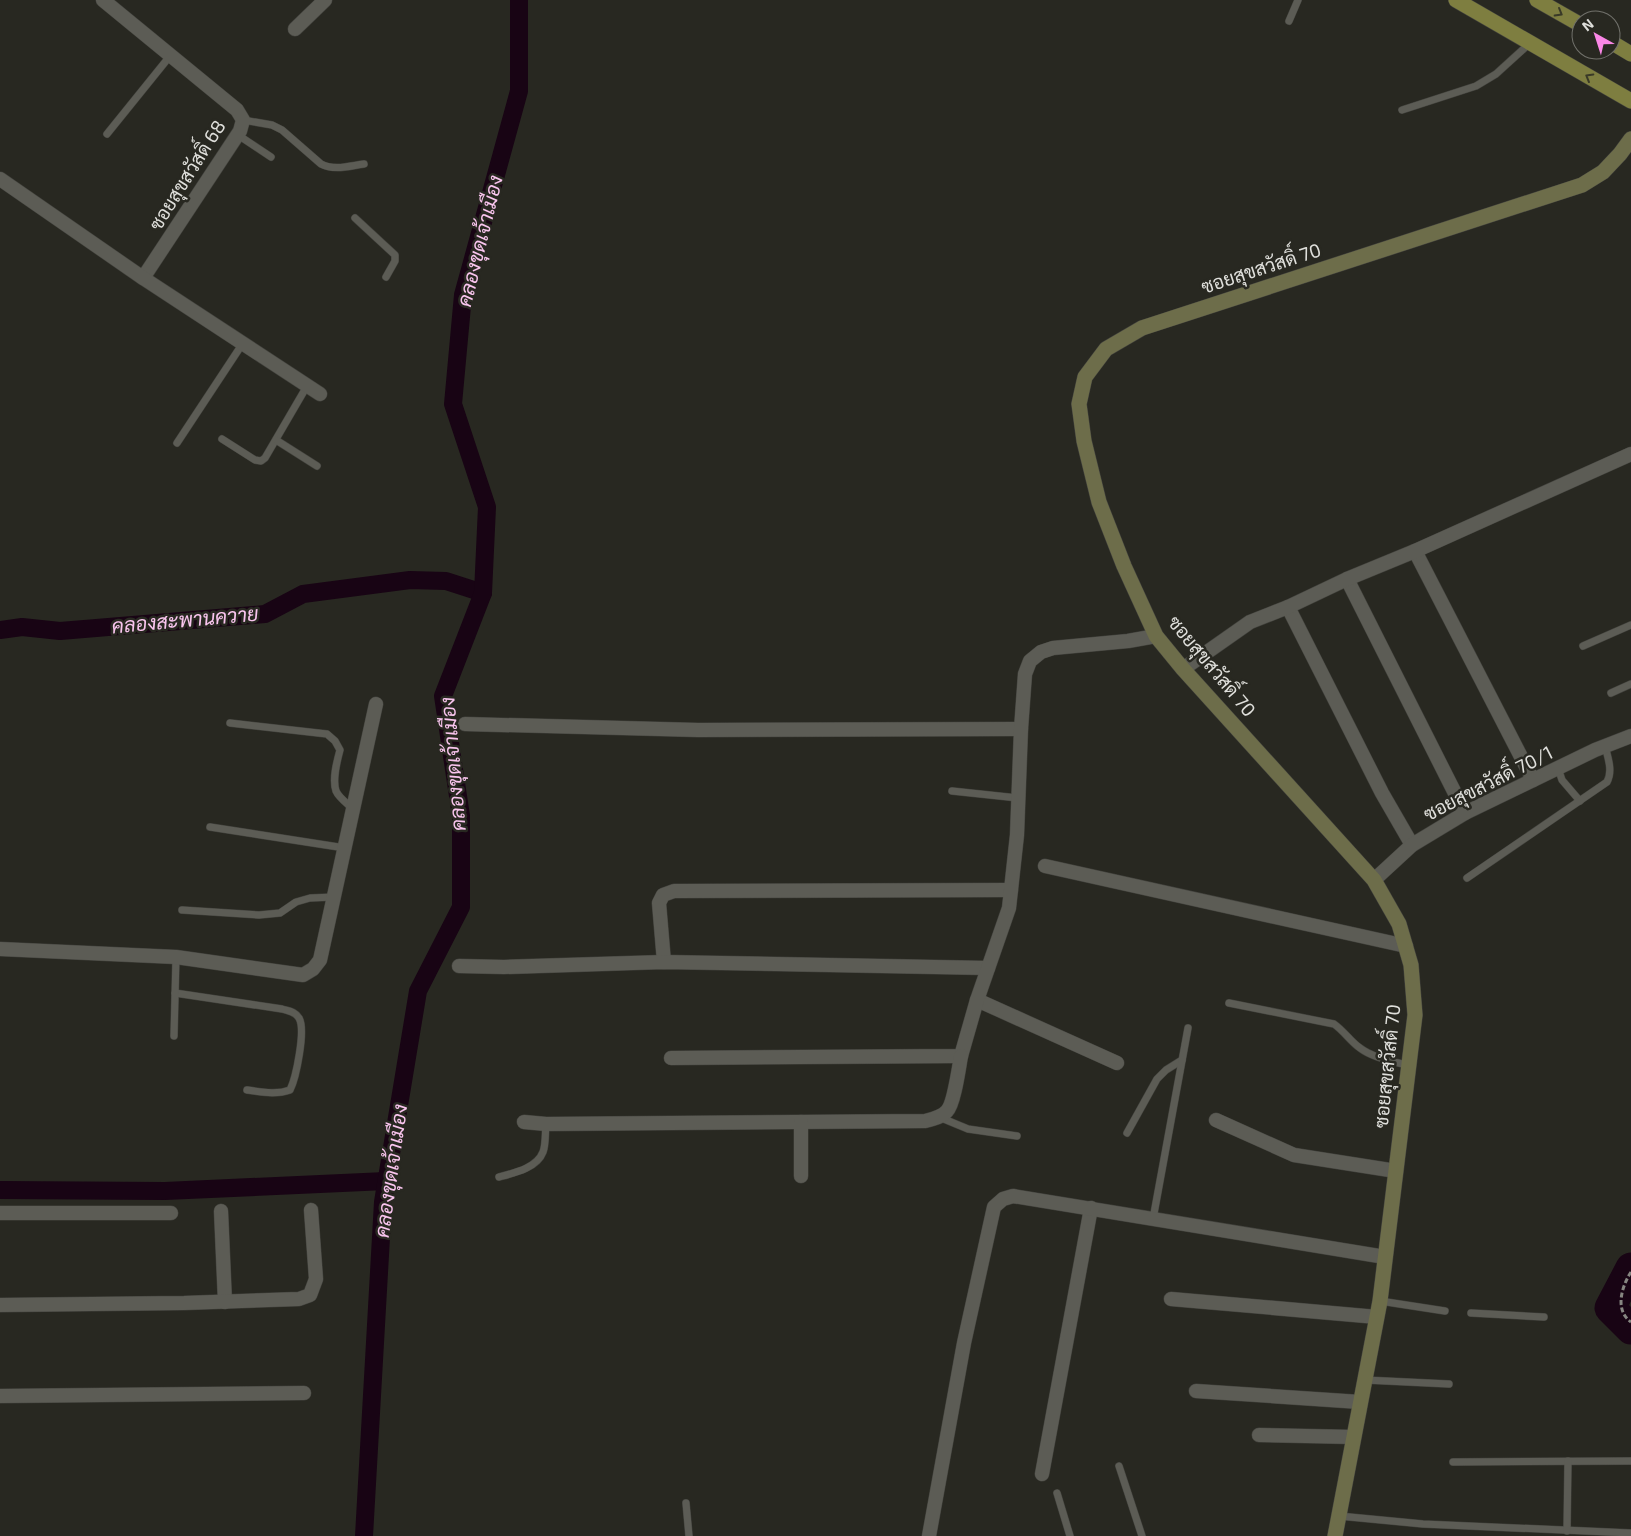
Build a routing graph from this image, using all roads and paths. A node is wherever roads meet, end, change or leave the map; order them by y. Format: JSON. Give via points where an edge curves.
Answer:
{"nodes":[{"id":1,"x":103,"y":0,"type":"edge"},
{"id":2,"x":326,"y":0,"type":"edge"},
{"id":3,"x":1298,"y":0,"type":"edge"},
{"id":4,"x":1456,"y":0,"type":"edge"},
{"id":5,"x":1537,"y":0,"type":"edge"},
{"id":6,"x":1571,"y":19,"type":"edge"},
{"id":7,"x":1289,"y":21,"type":"dead end"},
{"id":8,"x":294,"y":28,"type":"dead end"},
{"id":9,"x":1530,"y":43,"type":"junction"},
{"id":10,"x":170,"y":56,"type":"junction"},
{"id":11,"x":1631,"y":101,"type":"edge"},
{"id":12,"x":1402,"y":110,"type":"dead end"},
{"id":13,"x":243,"y":120,"type":"junction"},
{"id":14,"x":108,"y":134,"type":"dead end"},
{"id":15,"x":238,"y":135,"type":"junction"},
{"id":16,"x":1631,"y":139,"type":"edge"},
{"id":17,"x":271,"y":157,"type":"dead end"},
{"id":18,"x":364,"y":164,"type":"dead end"},
{"id":19,"x":0,"y":179,"type":"edge"},
{"id":20,"x":355,"y":218,"type":"dead end"},
{"id":21,"x":386,"y":277,"type":"dead end"},
{"id":22,"x":143,"y":278,"type":"junction"},
{"id":23,"x":243,"y":343,"type":"junction"},
{"id":24,"x":307,"y":386,"type":"junction"},
{"id":25,"x":320,"y":394,"type":"dead end"},
{"id":26,"x":222,"y":439,"type":"dead end"},
{"id":27,"x":276,"y":440,"type":"junction"},
{"id":28,"x":177,"y":443,"type":"dead end"},
{"id":29,"x":1631,"y":454,"type":"edge"},
{"id":30,"x":317,"y":466,"type":"dead end"},
{"id":31,"x":1415,"y":551,"type":"junction"},
{"id":32,"x":1347,"y":579,"type":"junction"},
{"id":33,"x":1288,"y":607,"type":"junction"},
{"id":34,"x":1631,"y":625,"type":"edge"},
{"id":35,"x":1156,"y":636,"type":"junction"},
{"id":36,"x":1584,"y":646,"type":"dead end"},
{"id":37,"x":1183,"y":669,"type":"junction"},
{"id":38,"x":1631,"y":684,"type":"edge"},
{"id":39,"x":1611,"y":693,"type":"dead end"},
{"id":40,"x":376,"y":704,"type":"dead end"},
{"id":41,"x":230,"y":723,"type":"dead end"},
{"id":42,"x":465,"y":724,"type":"dead end"},
{"id":43,"x":1020,"y":729,"type":"junction"},
{"id":44,"x":1631,"y":736,"type":"edge"},
{"id":45,"x":1605,"y":746,"type":"junction"},
{"id":46,"x":1558,"y":768,"type":"junction"},
{"id":47,"x":1533,"y":780,"type":"junction"},
{"id":48,"x":952,"y":791,"type":"dead end"},
{"id":49,"x":1018,"y":798,"type":"junction"},
{"id":50,"x":1580,"y":801,"type":"junction"},
{"id":51,"x":353,"y":809,"type":"junction"},
{"id":52,"x":1466,"y":813,"type":"junction"},
{"id":53,"x":210,"y":826,"type":"dead end"},
{"id":54,"x":1412,"y":845,"type":"junction"},
{"id":55,"x":345,"y":848,"type":"junction"},
{"id":56,"x":1045,"y":866,"type":"dead end"},
{"id":57,"x":1467,"y":878,"type":"dead end"},
{"id":58,"x":1374,"y":880,"type":"junction"},
{"id":59,"x":1012,"y":890,"type":"junction"},
{"id":60,"x":334,"y":897,"type":"junction"},
{"id":61,"x":182,"y":910,"type":"dead end"},
{"id":62,"x":1406,"y":946,"type":"junction"},
{"id":63,"x":0,"y":949,"type":"edge"},
{"id":64,"x":176,"y":957,"type":"junction"},
{"id":65,"x":664,"y":962,"type":"junction"},
{"id":66,"x":459,"y":966,"type":"dead end"},
{"id":67,"x":988,"y":968,"type":"junction"},
{"id":68,"x":175,"y":994,"type":"junction"},
{"id":69,"x":977,"y":1000,"type":"junction"},
{"id":70,"x":1228,"y":1003,"type":"dead end"},
{"id":71,"x":1188,"y":1028,"type":"dead end"},
{"id":72,"x":174,"y":1036,"type":"dead end"},
{"id":73,"x":961,"y":1056,"type":"junction"},
{"id":74,"x":671,"y":1058,"type":"dead end"},
{"id":75,"x":1182,"y":1060,"type":"junction"},
{"id":76,"x":1117,"y":1063,"type":"dead end"},
{"id":77,"x":1409,"y":1066,"type":"junction"},
{"id":78,"x":248,"y":1090,"type":"dead end"},
{"id":79,"x":939,"y":1117,"type":"junction"},
{"id":80,"x":1216,"y":1120,"type":"dead end"},
{"id":81,"x":524,"y":1122,"type":"dead end"},
{"id":82,"x":802,"y":1122,"type":"junction"},
{"id":83,"x":546,"y":1124,"type":"junction"},
{"id":84,"x":1127,"y":1133,"type":"dead end"},
{"id":85,"x":1017,"y":1136,"type":"dead end"},
{"id":86,"x":1396,"y":1171,"type":"junction"},
{"id":87,"x":801,"y":1176,"type":"dead end"},
{"id":88,"x":500,"y":1177,"type":"dead end"},
{"id":89,"x":1091,"y":1208,"type":"junction"},
{"id":90,"x":311,"y":1210,"type":"dead end"},
{"id":91,"x":221,"y":1211,"type":"dead end"},
{"id":92,"x":0,"y":1213,"type":"edge"},
{"id":93,"x":171,"y":1213,"type":"dead end"},
{"id":94,"x":1153,"y":1219,"type":"junction"},
{"id":95,"x":1386,"y":1257,"type":"junction"},
{"id":96,"x":1631,"y":1272,"type":"edge"},
{"id":97,"x":1171,"y":1299,"type":"dead end"},
{"id":98,"x":1380,"y":1301,"type":"junction"},
{"id":99,"x":224,"y":1302,"type":"junction"},
{"id":100,"x":0,"y":1305,"type":"edge"},
{"id":101,"x":1445,"y":1311,"type":"dead end"},
{"id":102,"x":1471,"y":1313,"type":"dead end"},
{"id":103,"x":1377,"y":1317,"type":"junction"},
{"id":104,"x":1544,"y":1317,"type":"dead end"},
{"id":105,"x":1631,"y":1322,"type":"edge"},
{"id":106,"x":1365,"y":1380,"type":"junction"},
{"id":107,"x":1449,"y":1384,"type":"dead end"},
{"id":108,"x":1196,"y":1391,"type":"dead end"},
{"id":109,"x":304,"y":1393,"type":"dead end"},
{"id":110,"x":0,"y":1396,"type":"edge"},
{"id":111,"x":1360,"y":1402,"type":"junction"},
{"id":112,"x":1259,"y":1435,"type":"dead end"},
{"id":113,"x":1354,"y":1437,"type":"junction"},
{"id":114,"x":1568,"y":1461,"type":"junction"},
{"id":115,"x":1631,"y":1461,"type":"edge"},
{"id":116,"x":1452,"y":1462,"type":"dead end"},
{"id":117,"x":1119,"y":1466,"type":"dead end"},
{"id":118,"x":1042,"y":1474,"type":"dead end"},
{"id":119,"x":1057,"y":1493,"type":"dead end"},
{"id":120,"x":686,"y":1503,"type":"dead end"},
{"id":121,"x":1339,"y":1516,"type":"junction"},
{"id":122,"x":1567,"y":1531,"type":"junction"},
{"id":123,"x":1631,"y":1533,"type":"edge"},
{"id":124,"x":689,"y":1536,"type":"edge"},
{"id":125,"x":929,"y":1536,"type":"edge"},
{"id":126,"x":1070,"y":1536,"type":"edge"},
{"id":127,"x":1142,"y":1536,"type":"edge"},
{"id":128,"x":1335,"y":1536,"type":"edge"}],
"edges":[{"from":1,"to":10,"type":"street","name":"ซอยสุขสวัสดิ์ 68"},
{"from":2,"to":8,"type":"street"},
{"from":3,"to":7,"type":"lane"},
{"from":4,"to":9,"type":"main road"},
{"from":5,"to":6,"type":"main road","one_way":true},
{"from":11,"to":9,"type":"main road","one_way":true},
{"from":9,"to":12,"type":"lane","via":[[1496,74],[1476,86]]},
{"from":10,"to":13,"type":"street","name":"ซอยสุขสวัสดิ์ 68","via":[[237,110]]},
{"from":10,"to":14,"type":"lane"},
{"from":13,"to":15,"type":"street","name":"ซอยสุขสวัสดิ์ 68"},
{"from":13,"to":18,"type":"lane","via":[[282,130],[328,167]]},
{"from":15,"to":17,"type":"lane"},
{"from":15,"to":22,"type":"street","name":"ซอยสุขสวัสดิ์ 68"},
{"from":16,"to":35,"type":"street","name":"ซอยสุขสวัสดิ์ 70","via":[[1603,172],[1582,185],[1142,328],[1106,349],[1085,377],[1079,404],[1084,441],[1099,502]]},
{"from":19,"to":22,"type":"street"},
{"from":20,"to":21,"type":"lane","via":[[395,255]]},
{"from":22,"to":23,"type":"street"},
{"from":23,"to":24,"type":"street"},
{"from":23,"to":28,"type":"lane"},
{"from":24,"to":25,"type":"street"},
{"from":24,"to":27,"type":"lane"},
{"from":26,"to":27,"type":"lane","via":[[261,461]]},
{"from":27,"to":30,"type":"lane"},
{"from":29,"to":31,"type":"street"},
{"from":31,"to":32,"type":"street"},
{"from":31,"to":47,"type":"street"},
{"from":32,"to":33,"type":"street"},
{"from":32,"to":52,"type":"street"},
{"from":33,"to":37,"type":"street","via":[[1250,622]]},
{"from":33,"to":54,"type":"street","via":[[1382,794]]},
{"from":34,"to":36,"type":"lane"},
{"from":35,"to":37,"type":"street","name":"ซอยสุขสวัสดิ์ 70"},
{"from":35,"to":43,"type":"street","via":[[1041,652],[1030,661],[1026,674]]},
{"from":37,"to":58,"type":"street","name":"ซอยสุขสวัสดิ์ 70"},
{"from":38,"to":39,"type":"lane"},
{"from":40,"to":51,"type":"street"},
{"from":41,"to":51,"type":"lane","via":[[327,734],[340,750],[336,792]]},
{"from":42,"to":43,"type":"street","via":[[698,730]]},
{"from":43,"to":49,"type":"street"},
{"from":44,"to":45,"type":"street","name":"ซอยสุขสวัสดิ์ 70/1"},
{"from":45,"to":46,"type":"street","name":"ซอยสุขสวัสดิ์ 70/1"},
{"from":45,"to":50,"type":"lane","via":[[1610,776],[1607,782]]},
{"from":46,"to":47,"type":"street","name":"ซอยสุขสวัสดิ์ 70/1"},
{"from":46,"to":50,"type":"lane","via":[[1562,780]]},
{"from":47,"to":52,"type":"street","name":"ซอยสุขสวัสดิ์ 70/1"},
{"from":48,"to":49,"type":"lane"},
{"from":49,"to":59,"type":"street"},
{"from":50,"to":57,"type":"lane"},
{"from":51,"to":55,"type":"street"},
{"from":52,"to":54,"type":"street","name":"ซอยสุขสวัสดิ์ 70/1"},
{"from":53,"to":55,"type":"lane"},
{"from":54,"to":58,"type":"street","name":"ซอยสุขสวัสดิ์ 70/1"},
{"from":55,"to":60,"type":"street"},
{"from":56,"to":62,"type":"street"},
{"from":58,"to":62,"type":"street","name":"ซอยสุขสวัสดิ์ 70","via":[[1399,924]]},
{"from":59,"to":65,"type":"street","via":[[674,891],[663,896],[660,903]]},
{"from":59,"to":67,"type":"street"},
{"from":60,"to":61,"type":"lane","via":[[310,898],[296,902],[280,913],[260,915]]},
{"from":60,"to":64,"type":"street","via":[[320,960],[313,970],[302,975]]},
{"from":62,"to":77,"type":"street","name":"ซอยสุขสวัสดิ์ 70","via":[[1411,965],[1415,1015]]},
{"from":63,"to":64,"type":"street"},
{"from":64,"to":68,"type":"lane"},
{"from":65,"to":66,"type":"street"},
{"from":65,"to":67,"type":"street"},
{"from":67,"to":69,"type":"street"},
{"from":68,"to":72,"type":"lane"},
{"from":68,"to":78,"type":"lane","via":[[282,1009],[294,1012],[299,1018],[300,1046],[290,1090],[270,1093]]},
{"from":69,"to":73,"type":"street"},
{"from":69,"to":76,"type":"street"},
{"from":70,"to":77,"type":"lane","via":[[1334,1024],[1359,1048]]},
{"from":71,"to":75,"type":"lane"},
{"from":73,"to":74,"type":"street"},
{"from":73,"to":79,"type":"street","via":[[952,1102]]},
{"from":75,"to":84,"type":"lane","via":[[1157,1079]]},
{"from":75,"to":94,"type":"lane"},
{"from":77,"to":86,"type":"street","name":"ซอยสุขสวัสดิ์ 70"},
{"from":79,"to":82,"type":"street","via":[[925,1121]]},
{"from":79,"to":85,"type":"lane","via":[[968,1129]]},
{"from":80,"to":86,"type":"street","via":[[1294,1155]]},
{"from":81,"to":83,"type":"street"},
{"from":82,"to":83,"type":"street"},
{"from":82,"to":87,"type":"street"},
{"from":83,"to":88,"type":"lane","via":[[543,1153],[537,1160],[526,1169]]},
{"from":86,"to":95,"type":"street","name":"ซอยสุขสวัสดิ์ 70"},
{"from":89,"to":94,"type":"street"},
{"from":89,"to":118,"type":"street"},
{"from":89,"to":125,"type":"street","via":[[1013,1196],[1003,1199],[994,1208],[964,1343]]},
{"from":90,"to":99,"type":"street","via":[[316,1279],[310,1295],[299,1299]]},
{"from":91,"to":99,"type":"street"},
{"from":92,"to":93,"type":"street"},
{"from":94,"to":95,"type":"street"},
{"from":95,"to":98,"type":"street","name":"ซอยสุขสวัสดิ์ 70"},
{"from":96,"to":105,"type":"path","via":[[1621,1298],[1624,1315]]},
{"from":97,"to":103,"type":"street"},
{"from":98,"to":101,"type":"lane"},
{"from":98,"to":103,"type":"street","name":"ซอยสุขสวัสดิ์ 70"},
{"from":99,"to":100,"type":"street"},
{"from":102,"to":104,"type":"lane"},
{"from":103,"to":106,"type":"street","name":"ซอยสุขสวัสดิ์ 70"},
{"from":106,"to":107,"type":"lane"},
{"from":106,"to":111,"type":"street","name":"ซอยสุขสวัสดิ์ 70"},
{"from":108,"to":111,"type":"street"},
{"from":109,"to":110,"type":"street"},
{"from":111,"to":113,"type":"street","name":"ซอยสุขสวัสดิ์ 70"},
{"from":112,"to":113,"type":"street"},
{"from":113,"to":121,"type":"street","name":"ซอยสุขสวัสดิ์ 70"},
{"from":114,"to":115,"type":"lane"},
{"from":114,"to":116,"type":"lane"},
{"from":114,"to":122,"type":"lane"},
{"from":117,"to":127,"type":"lane"},
{"from":119,"to":126,"type":"lane"},
{"from":120,"to":124,"type":"lane"},
{"from":121,"to":122,"type":"lane"},
{"from":121,"to":128,"type":"street","name":"ซอยสุขสวัสดิ์ 70"},
{"from":122,"to":123,"type":"lane"}]}
